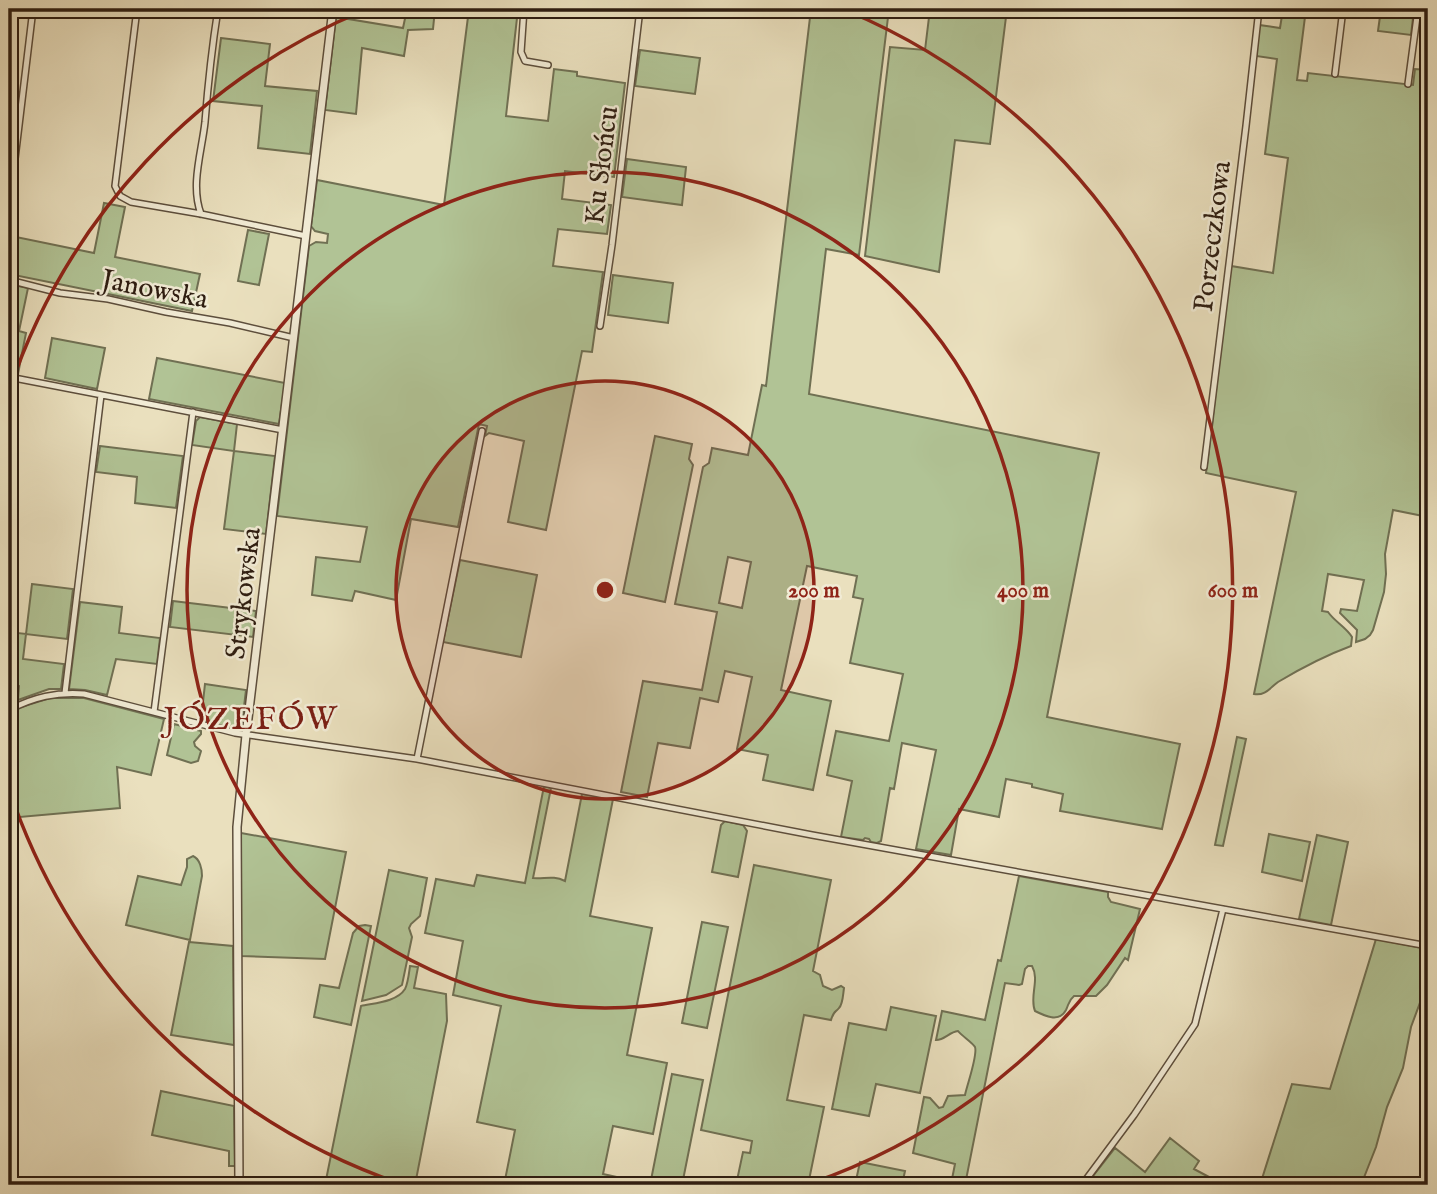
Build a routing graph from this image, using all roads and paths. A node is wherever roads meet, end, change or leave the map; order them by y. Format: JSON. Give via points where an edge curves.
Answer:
{"nodes":[{"id":1,"x":33,"y":9,"type":"edge"},
{"id":2,"x":137,"y":9,"type":"edge"},
{"id":3,"x":218,"y":9,"type":"edge"},
{"id":4,"x":333,"y":9,"type":"edge"},
{"id":5,"x":524,"y":9,"type":"edge"},
{"id":6,"x":640,"y":9,"type":"edge"},
{"id":7,"x":1259,"y":9,"type":"edge"},
{"id":8,"x":1343,"y":9,"type":"edge"},
{"id":9,"x":1418,"y":9,"type":"edge"},
{"id":10,"x":548,"y":65,"type":"dead end"},
{"id":11,"x":1335,"y":74,"type":"dead end"},
{"id":12,"x":1408,"y":83,"type":"dead end"},
{"id":13,"x":10,"y":200,"type":"edge"},
{"id":14,"x":201,"y":214,"type":"junction"},
{"id":15,"x":306,"y":236,"type":"junction"},
{"id":16,"x":9,"y":280,"type":"edge"},
{"id":17,"x":600,"y":326,"type":"dead end"},
{"id":18,"x":294,"y":338,"type":"junction"},
{"id":19,"x":10,"y":377,"type":"edge"},
{"id":20,"x":9,"y":391,"type":"edge"},
{"id":21,"x":101,"y":395,"type":"junction"},
{"id":22,"x":193,"y":412,"type":"junction"},
{"id":23,"x":283,"y":430,"type":"junction"},
{"id":24,"x":482,"y":431,"type":"dead end"},
{"id":25,"x":1204,"y":467,"type":"dead end"},
{"id":26,"x":65,"y":693,"type":"junction"},
{"id":27,"x":9,"y":710,"type":"edge"},
{"id":28,"x":154,"y":712,"type":"junction"},
{"id":29,"x":246,"y":735,"type":"junction"},
{"id":30,"x":417,"y":759,"type":"junction"},
{"id":31,"x":1223,"y":909,"type":"junction"},
{"id":32,"x":1428,"y":946,"type":"edge"},
{"id":33,"x":239,"y":1185,"type":"edge"},
{"id":34,"x":1082,"y":1185,"type":"edge"}],
"edges":[{"from":1,"to":13,"type":"street"},
{"from":2,"to":14,"type":"street","via":[[116,191],[131,202]]},
{"from":3,"to":14,"type":"street","via":[[197,179]]},
{"from":4,"to":15,"type":"street","name":"Strykowska"},
{"from":5,"to":10,"type":"street","via":[[522,57]]},
{"from":6,"to":17,"type":"street","name":"Ku Słońcu"},
{"from":7,"to":25,"type":"street","name":"Porzeczkowa"},
{"from":8,"to":11,"type":"street"},
{"from":9,"to":12,"type":"street"},
{"from":14,"to":15,"type":"street"},
{"from":15,"to":18,"type":"street","name":"Strykowska"},
{"from":16,"to":18,"type":"street","name":"Janowska"},
{"from":18,"to":23,"type":"street","name":"Strykowska"},
{"from":19,"to":20,"type":"street"},
{"from":19,"to":21,"type":"street"},
{"from":21,"to":22,"type":"street"},
{"from":21,"to":26,"type":"street"},
{"from":22,"to":23,"type":"street"},
{"from":22,"to":28,"type":"street"},
{"from":23,"to":29,"type":"street","name":"Strykowska"},
{"from":24,"to":30,"type":"street"},
{"from":26,"to":27,"type":"street","via":[[43,696]]},
{"from":26,"to":28,"type":"street"},
{"from":28,"to":29,"type":"street"},
{"from":29,"to":30,"type":"street"},
{"from":29,"to":33,"type":"street","name":"Strykowska","via":[[237,827]]},
{"from":30,"to":31,"type":"street"},
{"from":31,"to":32,"type":"street"},
{"from":31,"to":34,"type":"street","via":[[1195,1024]]}]}
